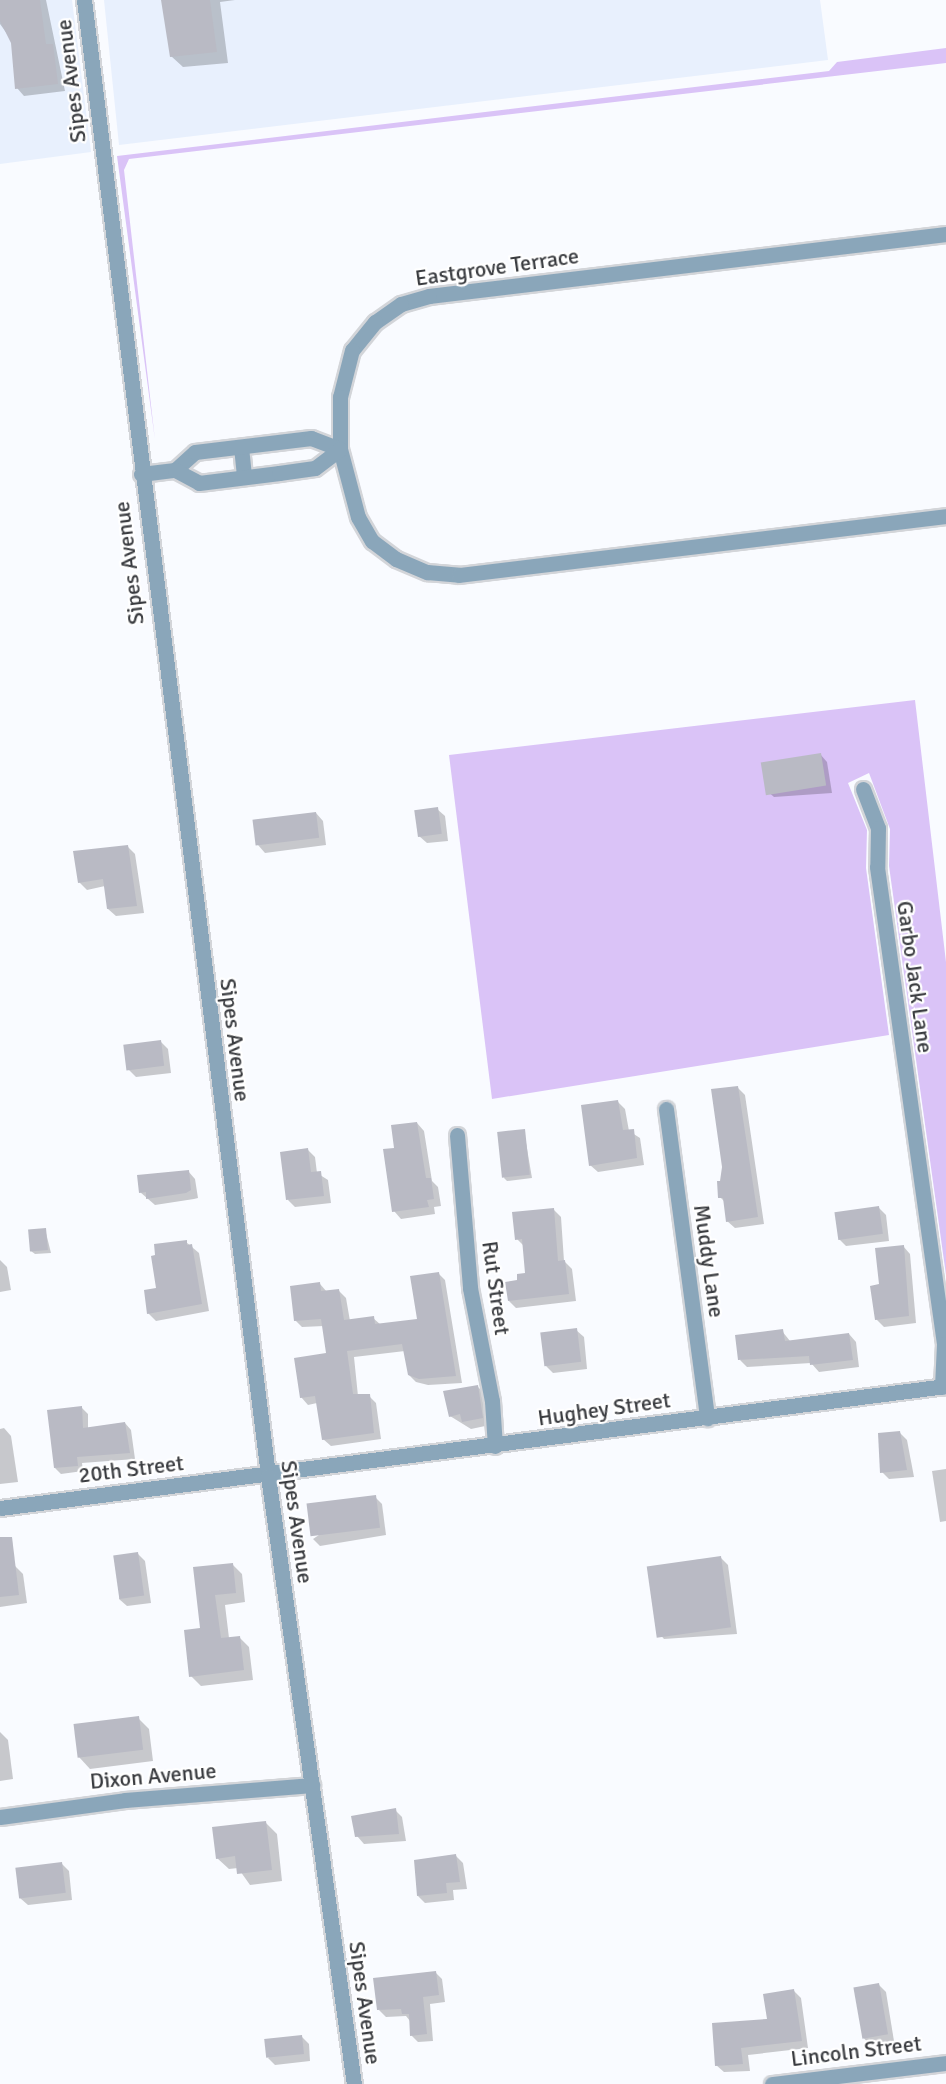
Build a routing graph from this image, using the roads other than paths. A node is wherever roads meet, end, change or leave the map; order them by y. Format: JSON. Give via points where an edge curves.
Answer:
{"nodes":[{"id":1,"x":84,"y":0,"type":"edge"},
{"id":2,"x":946,"y":234,"type":"edge"},
{"id":3,"x":241,"y":447,"type":"junction"},
{"id":4,"x":340,"y":449,"type":"junction"},
{"id":5,"x":175,"y":470,"type":"junction"},
{"id":6,"x":141,"y":474,"type":"junction"},
{"id":7,"x":244,"y":477,"type":"junction"},
{"id":8,"x":946,"y":516,"type":"edge"},
{"id":9,"x":863,"y":789,"type":"dead end"},
{"id":10,"x":666,"y":1109,"type":"dead end"},
{"id":11,"x":457,"y":1135,"type":"dead end"},
{"id":12,"x":944,"y":1386,"type":"edge"},
{"id":13,"x":707,"y":1418,"type":"junction"},
{"id":14,"x":495,"y":1446,"type":"junction"},
{"id":15,"x":268,"y":1476,"type":"junction"},
{"id":16,"x":0,"y":1508,"type":"edge"},
{"id":17,"x":312,"y":1785,"type":"junction"},
{"id":18,"x":0,"y":1817,"type":"edge"},
{"id":19,"x":946,"y":2063,"type":"edge"},
{"id":20,"x":354,"y":2084,"type":"edge"},
{"id":21,"x":772,"y":2084,"type":"edge"}],
"edges":[{"from":1,"to":6,"type":"street","name":"Sipes Avenue"},
{"from":2,"to":4,"type":"street","name":"Eastgrove Terrace","via":[[429,296],[401,304],[375,322],[352,350],[340,397]]},
{"from":3,"to":4,"type":"street","via":[[311,438]]},
{"from":3,"to":5,"type":"street","via":[[195,452]]},
{"from":3,"to":7,"type":"street"},
{"from":4,"to":7,"type":"street","via":[[315,468]]},
{"from":4,"to":8,"type":"street","name":"Eastgrove Terrace","via":[[358,517],[372,541],[396,559],[427,572],[459,575]]},
{"from":5,"to":6,"type":"street"},
{"from":5,"to":7,"type":"street","via":[[199,483]]},
{"from":6,"to":15,"type":"street","name":"Sipes Avenue"},
{"from":9,"to":12,"type":"street","name":"Garbo Jack Lane","via":[[878,828],[877,867],[944,1344]]},
{"from":10,"to":13,"type":"street","name":"Muddy Lane"},
{"from":11,"to":14,"type":"street","name":"Rut Street","via":[[470,1288],[492,1401]]},
{"from":12,"to":13,"type":"street","name":"Hughey Street"},
{"from":13,"to":14,"type":"street","name":"Hughey Street"},
{"from":14,"to":15,"type":"street","name":"Hughey Street"},
{"from":15,"to":16,"type":"street","name":"20th Street"},
{"from":15,"to":17,"type":"street","name":"Sipes Avenue"},
{"from":17,"to":18,"type":"street","name":"Dixon Avenue","via":[[125,1800]]},
{"from":17,"to":20,"type":"street","name":"Sipes Avenue"},
{"from":19,"to":21,"type":"street","name":"Lincoln Street"}]}
